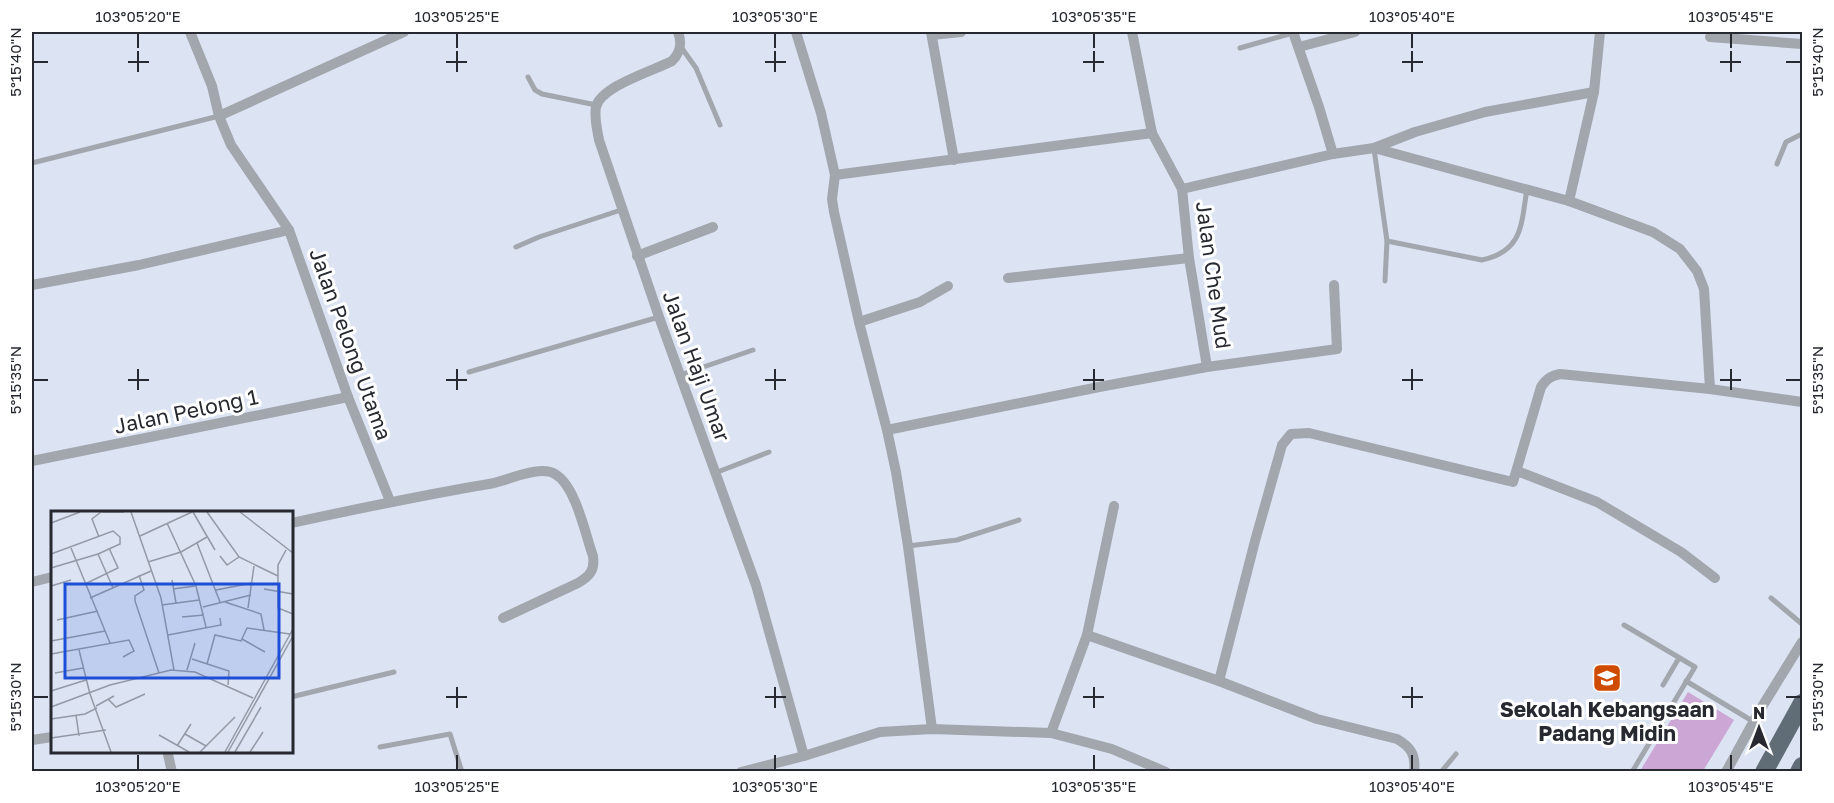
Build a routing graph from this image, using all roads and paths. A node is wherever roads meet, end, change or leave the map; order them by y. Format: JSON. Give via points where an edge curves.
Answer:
{"nodes":[{"id":1,"x":190,"y":32,"type":"edge"},
{"id":2,"x":404,"y":32,"type":"edge"},
{"id":3,"x":678,"y":32,"type":"edge"},
{"id":4,"x":796,"y":32,"type":"edge"},
{"id":5,"x":961,"y":32,"type":"edge"},
{"id":6,"x":1132,"y":32,"type":"edge"},
{"id":7,"x":1294,"y":32,"type":"edge"},
{"id":8,"x":1355,"y":32,"type":"edge"},
{"id":9,"x":1600,"y":32,"type":"edge"},
{"id":10,"x":931,"y":33,"type":"edge"},
{"id":11,"x":1710,"y":37,"type":"dead end"},
{"id":12,"x":1803,"y":44,"type":"edge"},
{"id":13,"x":680,"y":46,"type":"junction"},
{"id":14,"x":1299,"y":47,"type":"junction"},
{"id":15,"x":1240,"y":48,"type":"dead end"},
{"id":16,"x":528,"y":77,"type":"dead end"},
{"id":17,"x":1594,"y":92,"type":"junction"},
{"id":18,"x":596,"y":105,"type":"junction"},
{"id":19,"x":219,"y":116,"type":"junction"},
{"id":20,"x":720,"y":125,"type":"dead end"},
{"id":21,"x":1152,"y":133,"type":"junction"},
{"id":22,"x":1803,"y":134,"type":"edge"},
{"id":23,"x":1374,"y":148,"type":"junction"},
{"id":24,"x":1333,"y":154,"type":"junction"},
{"id":25,"x":954,"y":160,"type":"junction"},
{"id":26,"x":32,"y":163,"type":"edge"},
{"id":27,"x":1778,"y":164,"type":"dead end"},
{"id":28,"x":835,"y":175,"type":"junction"},
{"id":29,"x":1182,"y":189,"type":"junction"},
{"id":30,"x":1527,"y":189,"type":"junction"},
{"id":31,"x":1569,"y":201,"type":"junction"},
{"id":32,"x":621,"y":210,"type":"junction"},
{"id":33,"x":713,"y":227,"type":"dead end"},
{"id":34,"x":289,"y":230,"type":"junction"},
{"id":35,"x":1387,"y":241,"type":"junction"},
{"id":36,"x":516,"y":247,"type":"dead end"},
{"id":37,"x":637,"y":256,"type":"junction"},
{"id":38,"x":1190,"y":258,"type":"junction"},
{"id":39,"x":1008,"y":278,"type":"dead end"},
{"id":40,"x":1385,"y":281,"type":"dead end"},
{"id":41,"x":32,"y":285,"type":"edge"},
{"id":42,"x":1334,"y":285,"type":"dead end"},
{"id":43,"x":948,"y":286,"type":"dead end"},
{"id":44,"x":659,"y":317,"type":"junction"},
{"id":45,"x":859,"y":322,"type":"junction"},
{"id":46,"x":753,"y":350,"type":"dead end"},
{"id":47,"x":1207,"y":367,"type":"junction"},
{"id":48,"x":469,"y":372,"type":"dead end"},
{"id":49,"x":680,"y":375,"type":"junction"},
{"id":50,"x":1710,"y":389,"type":"junction"},
{"id":51,"x":348,"y":397,"type":"junction"},
{"id":52,"x":1803,"y":402,"type":"edge"},
{"id":53,"x":887,"y":430,"type":"junction"},
{"id":54,"x":769,"y":452,"type":"dead end"},
{"id":55,"x":32,"y":461,"type":"edge"},
{"id":56,"x":1517,"y":471,"type":"junction"},
{"id":57,"x":716,"y":473,"type":"junction"},
{"id":58,"x":390,"y":501,"type":"junction"},
{"id":59,"x":1114,"y":506,"type":"dead end"},
{"id":60,"x":1019,"y":520,"type":"dead end"},
{"id":61,"x":292,"y":523,"type":"edge"},
{"id":62,"x":908,"y":546,"type":"junction"},
{"id":63,"x":51,"y":577,"type":"edge"},
{"id":64,"x":1715,"y":578,"type":"dead end"},
{"id":65,"x":32,"y":582,"type":"edge"},
{"id":66,"x":1771,"y":598,"type":"dead end"},
{"id":67,"x":503,"y":618,"type":"dead end"},
{"id":68,"x":1803,"y":624,"type":"edge"},
{"id":69,"x":1624,"y":625,"type":"dead end"},
{"id":70,"x":1087,"y":635,"type":"junction"},
{"id":71,"x":1803,"y":642,"type":"edge"},
{"id":72,"x":1679,"y":658,"type":"junction"},
{"id":73,"x":394,"y":672,"type":"dead end"},
{"id":74,"x":1219,"y":681,"type":"junction"},
{"id":75,"x":1686,"y":681,"type":"junction"},
{"id":76,"x":1663,"y":685,"type":"dead end"},
{"id":77,"x":292,"y":697,"type":"edge"},
{"id":78,"x":1803,"y":703,"type":"edge"},
{"id":79,"x":1754,"y":722,"type":"junction"},
{"id":80,"x":932,"y":729,"type":"junction"},
{"id":81,"x":1052,"y":733,"type":"junction"},
{"id":82,"x":51,"y":737,"type":"edge"},
{"id":83,"x":32,"y":740,"type":"edge"},
{"id":84,"x":380,"y":747,"type":"dead end"},
{"id":85,"x":167,"y":752,"type":"edge"},
{"id":86,"x":1456,"y":754,"type":"dead end"},
{"id":87,"x":804,"y":756,"type":"junction"},
{"id":88,"x":1803,"y":766,"type":"edge"},
{"id":89,"x":172,"y":771,"type":"edge"},
{"id":90,"x":462,"y":771,"type":"edge"},
{"id":91,"x":741,"y":771,"type":"edge"},
{"id":92,"x":1166,"y":771,"type":"edge"},
{"id":93,"x":1414,"y":771,"type":"edge"},
{"id":94,"x":1441,"y":771,"type":"edge"},
{"id":95,"x":1632,"y":771,"type":"edge"},
{"id":96,"x":1726,"y":771,"type":"edge"},
{"id":97,"x":1764,"y":771,"type":"edge"},
{"id":98,"x":1799,"y":771,"type":"edge"}],
"edges":[{"from":1,"to":19,"type":"street","name":"Jalan Pelong Utama","via":[[212,86]]},
{"from":2,"to":19,"type":"street"},
{"from":3,"to":13,"type":"street"},
{"from":4,"to":28,"type":"street"},
{"from":5,"to":10,"type":"street"},
{"from":6,"to":21,"type":"street"},
{"from":7,"to":14,"type":"street"},
{"from":7,"to":15,"type":"lane"},
{"from":8,"to":14,"type":"street"},
{"from":9,"to":17,"type":"street"},
{"from":10,"to":25,"type":"street"},
{"from":11,"to":12,"type":"street"},
{"from":13,"to":18,"type":"street","via":[[672,61],[616,86],[603,94]]},
{"from":13,"to":20,"type":"lane","via":[[696,68]]},
{"from":14,"to":24,"type":"street"},
{"from":16,"to":18,"type":"lane","via":[[542,94]]},
{"from":17,"to":23,"type":"street","via":[[1485,112]]},
{"from":17,"to":31,"type":"street"},
{"from":18,"to":32,"type":"street","name":"Jalan Haji Umar","via":[[598,140]]},
{"from":19,"to":26,"type":"lane"},
{"from":19,"to":34,"type":"street","name":"Jalan Pelong Utama","via":[[231,145]]},
{"from":21,"to":25,"type":"street"},
{"from":21,"to":29,"type":"street"},
{"from":22,"to":27,"type":"lane","via":[[1786,142]]},
{"from":23,"to":24,"type":"street"},
{"from":23,"to":30,"type":"street"},
{"from":23,"to":35,"type":"lane"},
{"from":24,"to":29,"type":"street"},
{"from":25,"to":28,"type":"street"},
{"from":28,"to":45,"type":"street","via":[[834,212]]},
{"from":29,"to":38,"type":"street","name":"Jalan Che Mud"},
{"from":30,"to":31,"type":"street"},
{"from":30,"to":35,"type":"lane","via":[[1518,236],[1506,251],[1494,257],[1482,260]]},
{"from":31,"to":50,"type":"street","via":[[1653,232],[1680,249],[1697,271],[1704,289]]},
{"from":32,"to":36,"type":"lane"},
{"from":32,"to":37,"type":"street","name":"Jalan Haji Umar"},
{"from":33,"to":37,"type":"street"},
{"from":34,"to":41,"type":"street"},
{"from":34,"to":51,"type":"street","name":"Jalan Pelong Utama"},
{"from":35,"to":40,"type":"lane"},
{"from":37,"to":44,"type":"street","name":"Jalan Haji Umar"},
{"from":38,"to":39,"type":"street"},
{"from":38,"to":47,"type":"street","name":"Jalan Che Mud"},
{"from":42,"to":47,"type":"street","via":[[1337,349]]},
{"from":43,"to":45,"type":"street","via":[[920,302]]},
{"from":44,"to":48,"type":"lane"},
{"from":44,"to":49,"type":"street","name":"Jalan Haji Umar"},
{"from":45,"to":53,"type":"street"},
{"from":46,"to":49,"type":"lane"},
{"from":47,"to":53,"type":"street"},
{"from":49,"to":57,"type":"street","name":"Jalan Haji Umar"},
{"from":50,"to":52,"type":"street"},
{"from":50,"to":56,"type":"street","via":[[1554,375],[1541,387]]},
{"from":51,"to":55,"type":"street","name":"Jalan Pelong 1"},
{"from":51,"to":58,"type":"street","name":"Jalan Pelong Utama"},
{"from":53,"to":62,"type":"street"},
{"from":54,"to":57,"type":"lane"},
{"from":56,"to":64,"type":"street","via":[[1597,502],[1681,552]]},
{"from":56,"to":74,"type":"street","via":[[1513,482],[1309,433],[1291,434],[1279,456]]},
{"from":57,"to":87,"type":"street","name":"Jalan Haji Umar","via":[[756,585]]},
{"from":58,"to":61,"type":"street"},
{"from":58,"to":67,"type":"street","via":[[543,471],[564,481],[593,556],[592,571],[578,583]]},
{"from":59,"to":70,"type":"street"},
{"from":60,"to":62,"type":"lane","via":[[957,540]]},
{"from":62,"to":80,"type":"street"},
{"from":63,"to":65,"type":"street"},
{"from":66,"to":68,"type":"lane"},
{"from":69,"to":72,"type":"lane"},
{"from":70,"to":74,"type":"street"},
{"from":70,"to":81,"type":"street"},
{"from":71,"to":79,"type":"street"},
{"from":72,"to":75,"type":"lane","via":[[1695,667]]},
{"from":72,"to":76,"type":"lane"},
{"from":73,"to":77,"type":"lane"},
{"from":74,"to":93,"type":"street","via":[[1317,719],[1396,739],[1414,752]]},
{"from":75,"to":79,"type":"lane"},
{"from":75,"to":95,"type":"lane"},
{"from":78,"to":97,"type":"highway"},
{"from":79,"to":96,"type":"street"},
{"from":80,"to":81,"type":"street"},
{"from":80,"to":87,"type":"street","via":[[880,732]]},
{"from":81,"to":92,"type":"street","via":[[1112,749]]},
{"from":82,"to":83,"type":"street"},
{"from":84,"to":90,"type":"lane","via":[[450,734]]},
{"from":85,"to":89,"type":"street"},
{"from":86,"to":94,"type":"lane"},
{"from":87,"to":91,"type":"street"},
{"from":88,"to":98,"type":"highway"}]}
